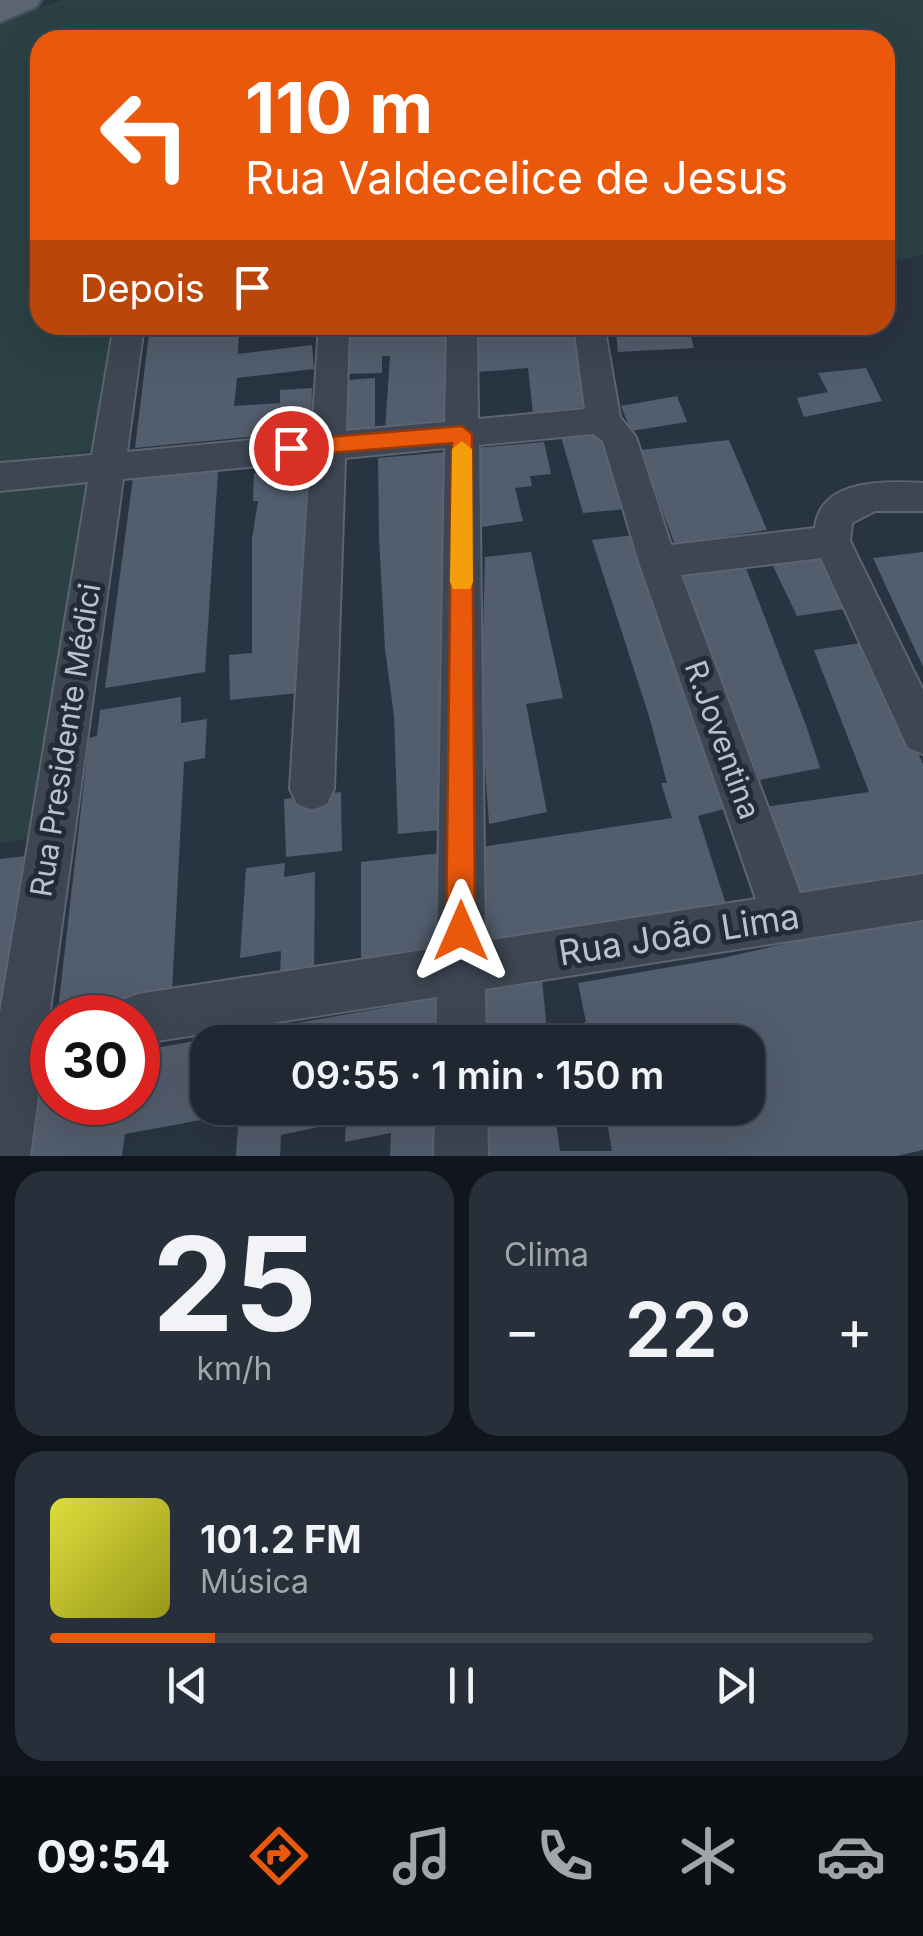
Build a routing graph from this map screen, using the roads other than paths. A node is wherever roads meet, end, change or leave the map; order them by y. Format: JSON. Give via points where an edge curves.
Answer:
{"nodes":[{"id":1,"x":25,"y":0,"type":"edge"},
{"id":2,"x":0,"y":12,"type":"edge"},
{"id":3,"x":127,"y":335,"type":"edge"},
{"id":4,"x":334,"y":335,"type":"edge"},
{"id":5,"x":462,"y":335,"type":"edge"},
{"id":6,"x":591,"y":335,"type":"edge"},
{"id":7,"x":611,"y":430,"type":"junction"},
{"id":8,"x":462,"y":434,"type":"junction"},
{"id":9,"x":328,"y":445,"type":"junction"},
{"id":10,"x":107,"y":466,"type":"junction"},
{"id":11,"x":0,"y":477,"type":"edge"},
{"id":12,"x":923,"y":497,"type":"edge"},
{"id":13,"x":832,"y":541,"type":"junction"},
{"id":14,"x":658,"y":562,"type":"junction"},
{"id":15,"x":923,"y":734,"type":"edge"},
{"id":16,"x":312,"y":790,"type":"dead end"},
{"id":17,"x":923,"y":897,"type":"edge"},
{"id":18,"x":786,"y":919,"type":"junction"},
{"id":19,"x":460,"y":970,"type":"junction"},
{"id":20,"x":160,"y":1016,"type":"edge"},
{"id":21,"x":460,"y":1025,"type":"edge"},
{"id":22,"x":24,"y":1036,"type":"edge"},
{"id":23,"x":460,"y":1125,"type":"edge"},
{"id":24,"x":3,"y":1156,"type":"edge"},
{"id":25,"x":460,"y":1156,"type":"edge"}],
"edges":[{"from":1,"to":2,"type":"main road"},
{"from":3,"to":10,"type":"street","name":"Rua Presidente Médici"},
{"from":4,"to":9,"type":"street"},
{"from":5,"to":8,"type":"street"},
{"from":6,"to":7,"type":"street","name":"R.Joventina"},
{"from":7,"to":8,"type":"street","via":[[595,421]]},
{"from":7,"to":14,"type":"street","name":"R.Joventina"},
{"from":8,"to":9,"type":"street"},
{"from":8,"to":19,"type":"street"},
{"from":9,"to":10,"type":"street"},
{"from":9,"to":16,"type":"street"},
{"from":10,"to":11,"type":"street"},
{"from":10,"to":22,"type":"street","name":"Rua Presidente Médici"},
{"from":12,"to":13,"type":"street","via":[[857,500],[834,518]]},
{"from":13,"to":14,"type":"street"},
{"from":13,"to":15,"type":"street"},
{"from":14,"to":18,"type":"street","name":"R.Joventina"},
{"from":17,"to":18,"type":"street","name":"Rua João Lima"},
{"from":18,"to":19,"type":"street","name":"Rua João Lima"},
{"from":19,"to":20,"type":"street","name":"Rua João Lima"},
{"from":19,"to":21,"type":"street"},
{"from":22,"to":24,"type":"street","name":"Rua Presidente Médici"},
{"from":23,"to":25,"type":"street"}]}
